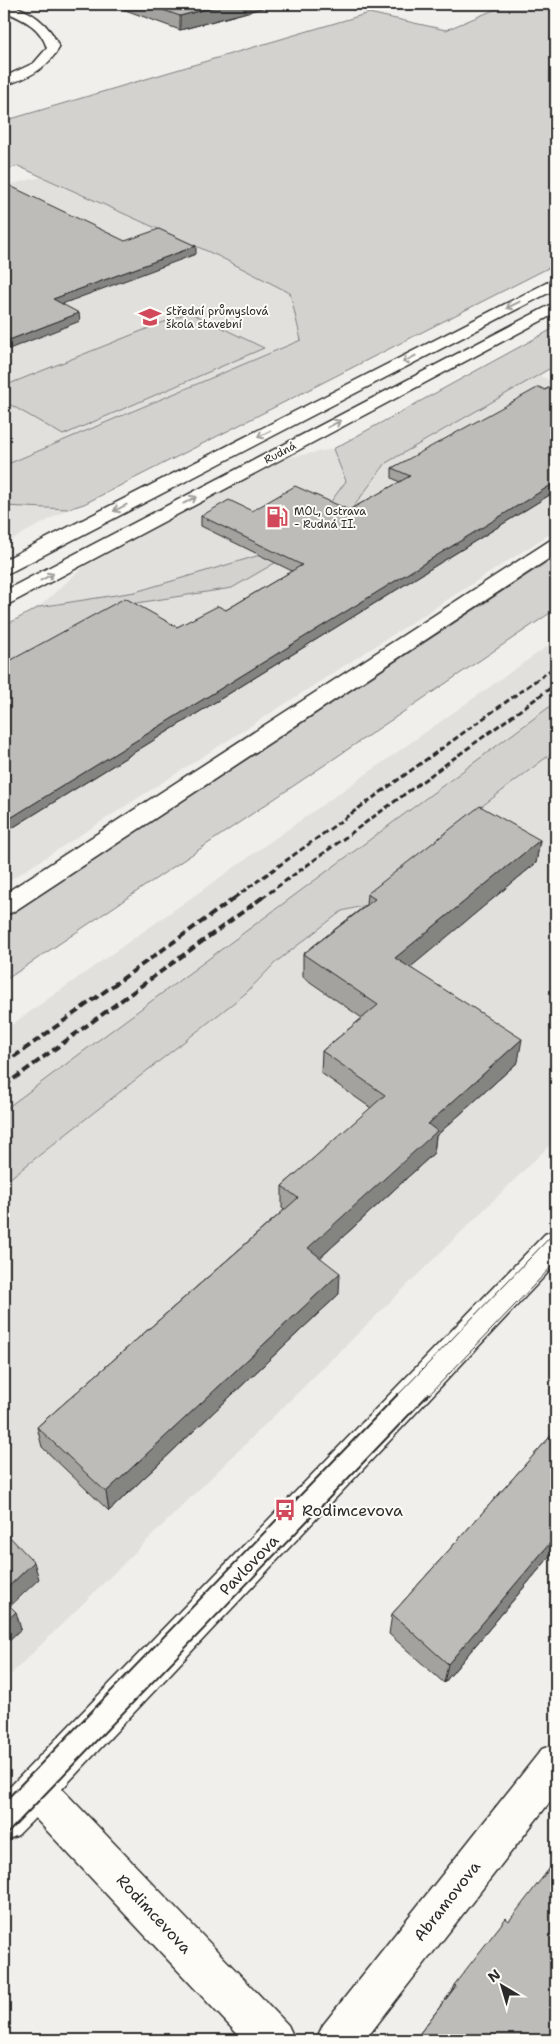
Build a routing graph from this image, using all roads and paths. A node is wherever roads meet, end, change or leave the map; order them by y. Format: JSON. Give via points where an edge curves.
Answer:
{"nodes":[{"id":1,"x":4,"y":7,"type":"edge"},
{"id":2,"x":4,"y":81,"type":"edge"},
{"id":3,"x":556,"y":283,"type":"edge"},
{"id":4,"x":556,"y":307,"type":"edge"},
{"id":5,"x":556,"y":545,"type":"edge"},
{"id":6,"x":4,"y":568,"type":"edge"},
{"id":7,"x":4,"y":600,"type":"edge"},
{"id":8,"x":4,"y":906,"type":"edge"},
{"id":9,"x":551,"y":1257,"type":"edge"},
{"id":10,"x":556,"y":1763,"type":"edge"},
{"id":11,"x":35,"y":1789,"type":"junction"},
{"id":12,"x":4,"y":1822,"type":"edge"},
{"id":13,"x":273,"y":2040,"type":"edge"},
{"id":14,"x":338,"y":2040,"type":"edge"}],
"edges":[{"from":1,"to":2,"type":"main road","via":[[42,25],[54,48],[40,65]]},
{"from":3,"to":6,"type":"main road","name":"Rudná","one_way":true},
{"from":7,"to":4,"type":"main road","name":"Rudná","one_way":true},
{"from":5,"to":8,"type":"main road"},
{"from":9,"to":11,"type":"main road","name":"Pavlovova"},
{"from":10,"to":14,"type":"main road","name":"Abramovova"},
{"from":11,"to":12,"type":"main road","name":"Pavlovova"},
{"from":11,"to":13,"type":"main road","name":"Rodimcevova"}]}
